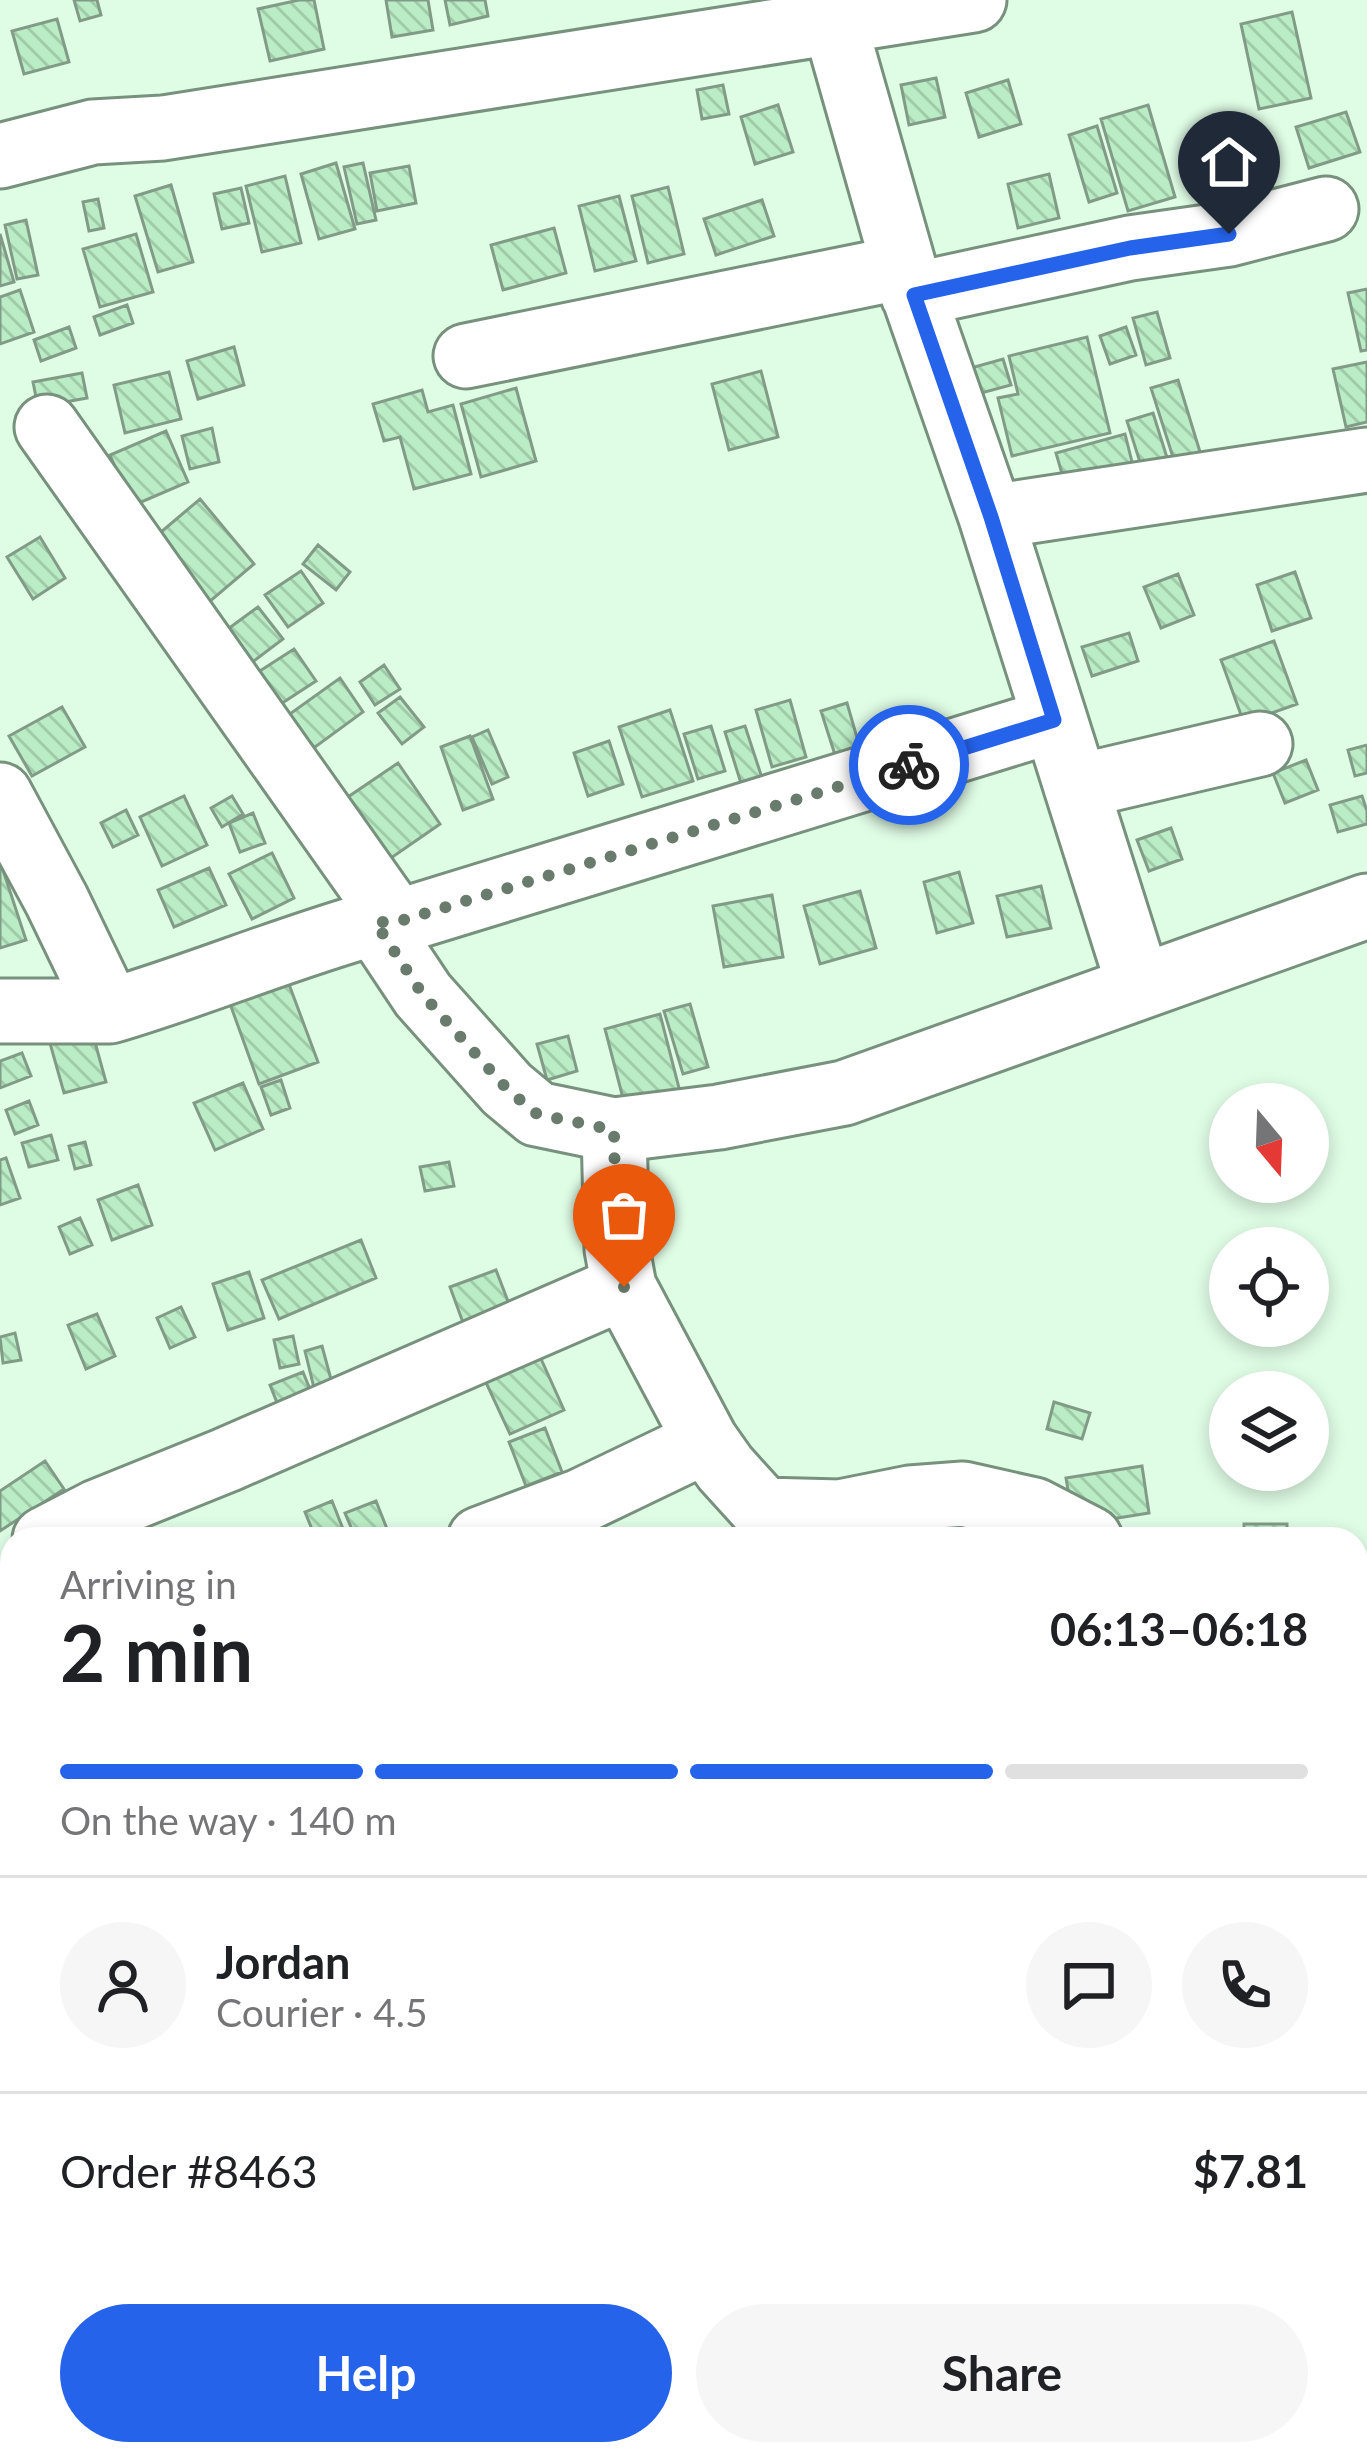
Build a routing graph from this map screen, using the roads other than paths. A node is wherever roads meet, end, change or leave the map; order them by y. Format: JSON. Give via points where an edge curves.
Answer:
{"nodes":[{"id":1,"x":974,"y":0,"type":"edge"},
{"id":2,"x":831,"y":12,"type":"edge"},
{"id":3,"x":0,"y":156,"type":"edge"},
{"id":4,"x":1326,"y":209,"type":"dead end"},
{"id":5,"x":909,"y":281,"type":"junction"},
{"id":6,"x":466,"y":356,"type":"dead end"},
{"id":7,"x":47,"y":427,"type":"dead end"},
{"id":8,"x":1367,"y":460,"type":"edge"},
{"id":9,"x":991,"y":517,"type":"junction"},
{"id":10,"x":1054,"y":720,"type":"junction"},
{"id":11,"x":1260,"y":744,"type":"dead end"},
{"id":12,"x":1076,"y":787,"type":"junction"},
{"id":13,"x":0,"y":795,"type":"edge"},
{"id":14,"x":1367,"y":906,"type":"edge"},
{"id":15,"x":386,"y":922,"type":"junction"},
{"id":16,"x":1139,"y":986,"type":"junction"},
{"id":17,"x":0,"y":1011,"type":"edge"},
{"id":18,"x":110,"y":1011,"type":"junction"},
{"id":19,"x":614,"y":1130,"type":"junction"},
{"id":20,"x":624,"y":1287,"type":"junction"},
{"id":21,"x":706,"y":1441,"type":"junction"},
{"id":22,"x":586,"y":1520,"type":"edge"},
{"id":23,"x":767,"y":1525,"type":"edge"},
{"id":24,"x":68,"y":1527,"type":"edge"},
{"id":25,"x":547,"y":1527,"type":"edge"},
{"id":26,"x":1067,"y":1527,"type":"edge"}],
"edges":[{"from":1,"to":2,"type":"street"},
{"from":2,"to":3,"type":"street","via":[[164,128],[93,132]]},
{"from":2,"to":5,"type":"street"},
{"from":4,"to":5,"type":"street","via":[[1229,234]]},
{"from":5,"to":6,"type":"street"},
{"from":5,"to":9,"type":"street"},
{"from":7,"to":15,"type":"street"},
{"from":8,"to":9,"type":"street"},
{"from":9,"to":10,"type":"street"},
{"from":10,"to":12,"type":"street"},
{"from":10,"to":15,"type":"street"},
{"from":11,"to":12,"type":"street"},
{"from":12,"to":16,"type":"street"},
{"from":13,"to":18,"type":"street"},
{"from":14,"to":16,"type":"street"},
{"from":15,"to":18,"type":"street"},
{"from":15,"to":19,"type":"street","via":[[423,995],[507,1089],[537,1114]]},
{"from":16,"to":19,"type":"street","via":[[844,1093]]},
{"from":17,"to":18,"type":"street"},
{"from":19,"to":20,"type":"street"},
{"from":20,"to":21,"type":"street"},
{"from":20,"to":24,"type":"street"},
{"from":21,"to":22,"type":"street"},
{"from":21,"to":23,"type":"street"},
{"from":22,"to":25,"type":"street"},
{"from":23,"to":26,"type":"street","via":[[963,1494],[1034,1510]]}]}
